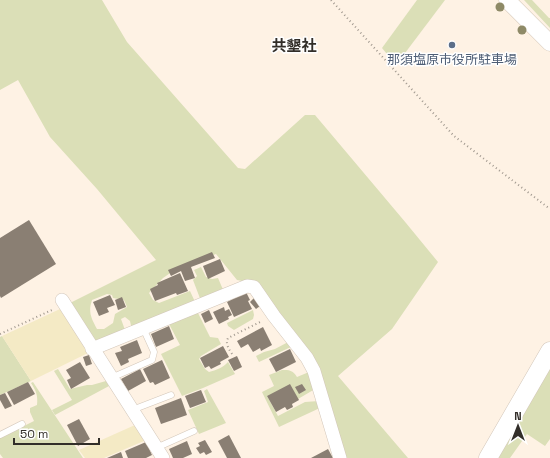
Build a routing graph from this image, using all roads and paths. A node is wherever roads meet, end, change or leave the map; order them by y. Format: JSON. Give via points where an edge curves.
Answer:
{"nodes":[{"id":1,"x":331,"y":0,"type":"edge"},
{"id":2,"x":507,"y":0,"type":"edge"},
{"id":3,"x":550,"y":43,"type":"edge"},
{"id":4,"x":550,"y":209,"type":"edge"},
{"id":5,"x":63,"y":302,"type":"joint"},
{"id":6,"x":274,"y":316,"type":"junction"},
{"id":7,"x":143,"y":328,"type":"junction"},
{"id":8,"x":0,"y":334,"type":"edge"},
{"id":9,"x":92,"y":349,"type":"junction"},
{"id":10,"x":550,"y":350,"type":"edge"},
{"id":11,"x":232,"y":354,"type":"dead end"},
{"id":12,"x":111,"y":378,"type":"junction"},
{"id":13,"x":171,"y":395,"type":"dead end"},
{"id":14,"x":132,"y":410,"type":"junction"},
{"id":15,"x":22,"y":424,"type":"dead end"},
{"id":16,"x":194,"y":431,"type":"dead end"},
{"id":17,"x":0,"y":435,"type":"edge"},
{"id":18,"x":159,"y":453,"type":"edge"},
{"id":19,"x":340,"y":458,"type":"edge"},
{"id":20,"x":488,"y":458,"type":"edge"}],
"edges":[{"from":1,"to":4,"type":"path","via":[[454,136]]},
{"from":2,"to":3,"type":"street"},
{"from":5,"to":8,"type":"path"},
{"from":5,"to":9,"type":"street"},
{"from":6,"to":7,"type":"street","via":[[254,287],[247,286]]},
{"from":6,"to":11,"type":"path","via":[[228,338]]},
{"from":6,"to":19,"type":"street","via":[[314,371]]},
{"from":7,"to":9,"type":"street"},
{"from":7,"to":12,"type":"lane","via":[[154,352],[152,360]]},
{"from":9,"to":12,"type":"street"},
{"from":10,"to":20,"type":"main road"},
{"from":12,"to":14,"type":"street"},
{"from":13,"to":14,"type":"lane"},
{"from":14,"to":18,"type":"street"},
{"from":15,"to":17,"type":"lane"},
{"from":16,"to":18,"type":"lane"}]}
